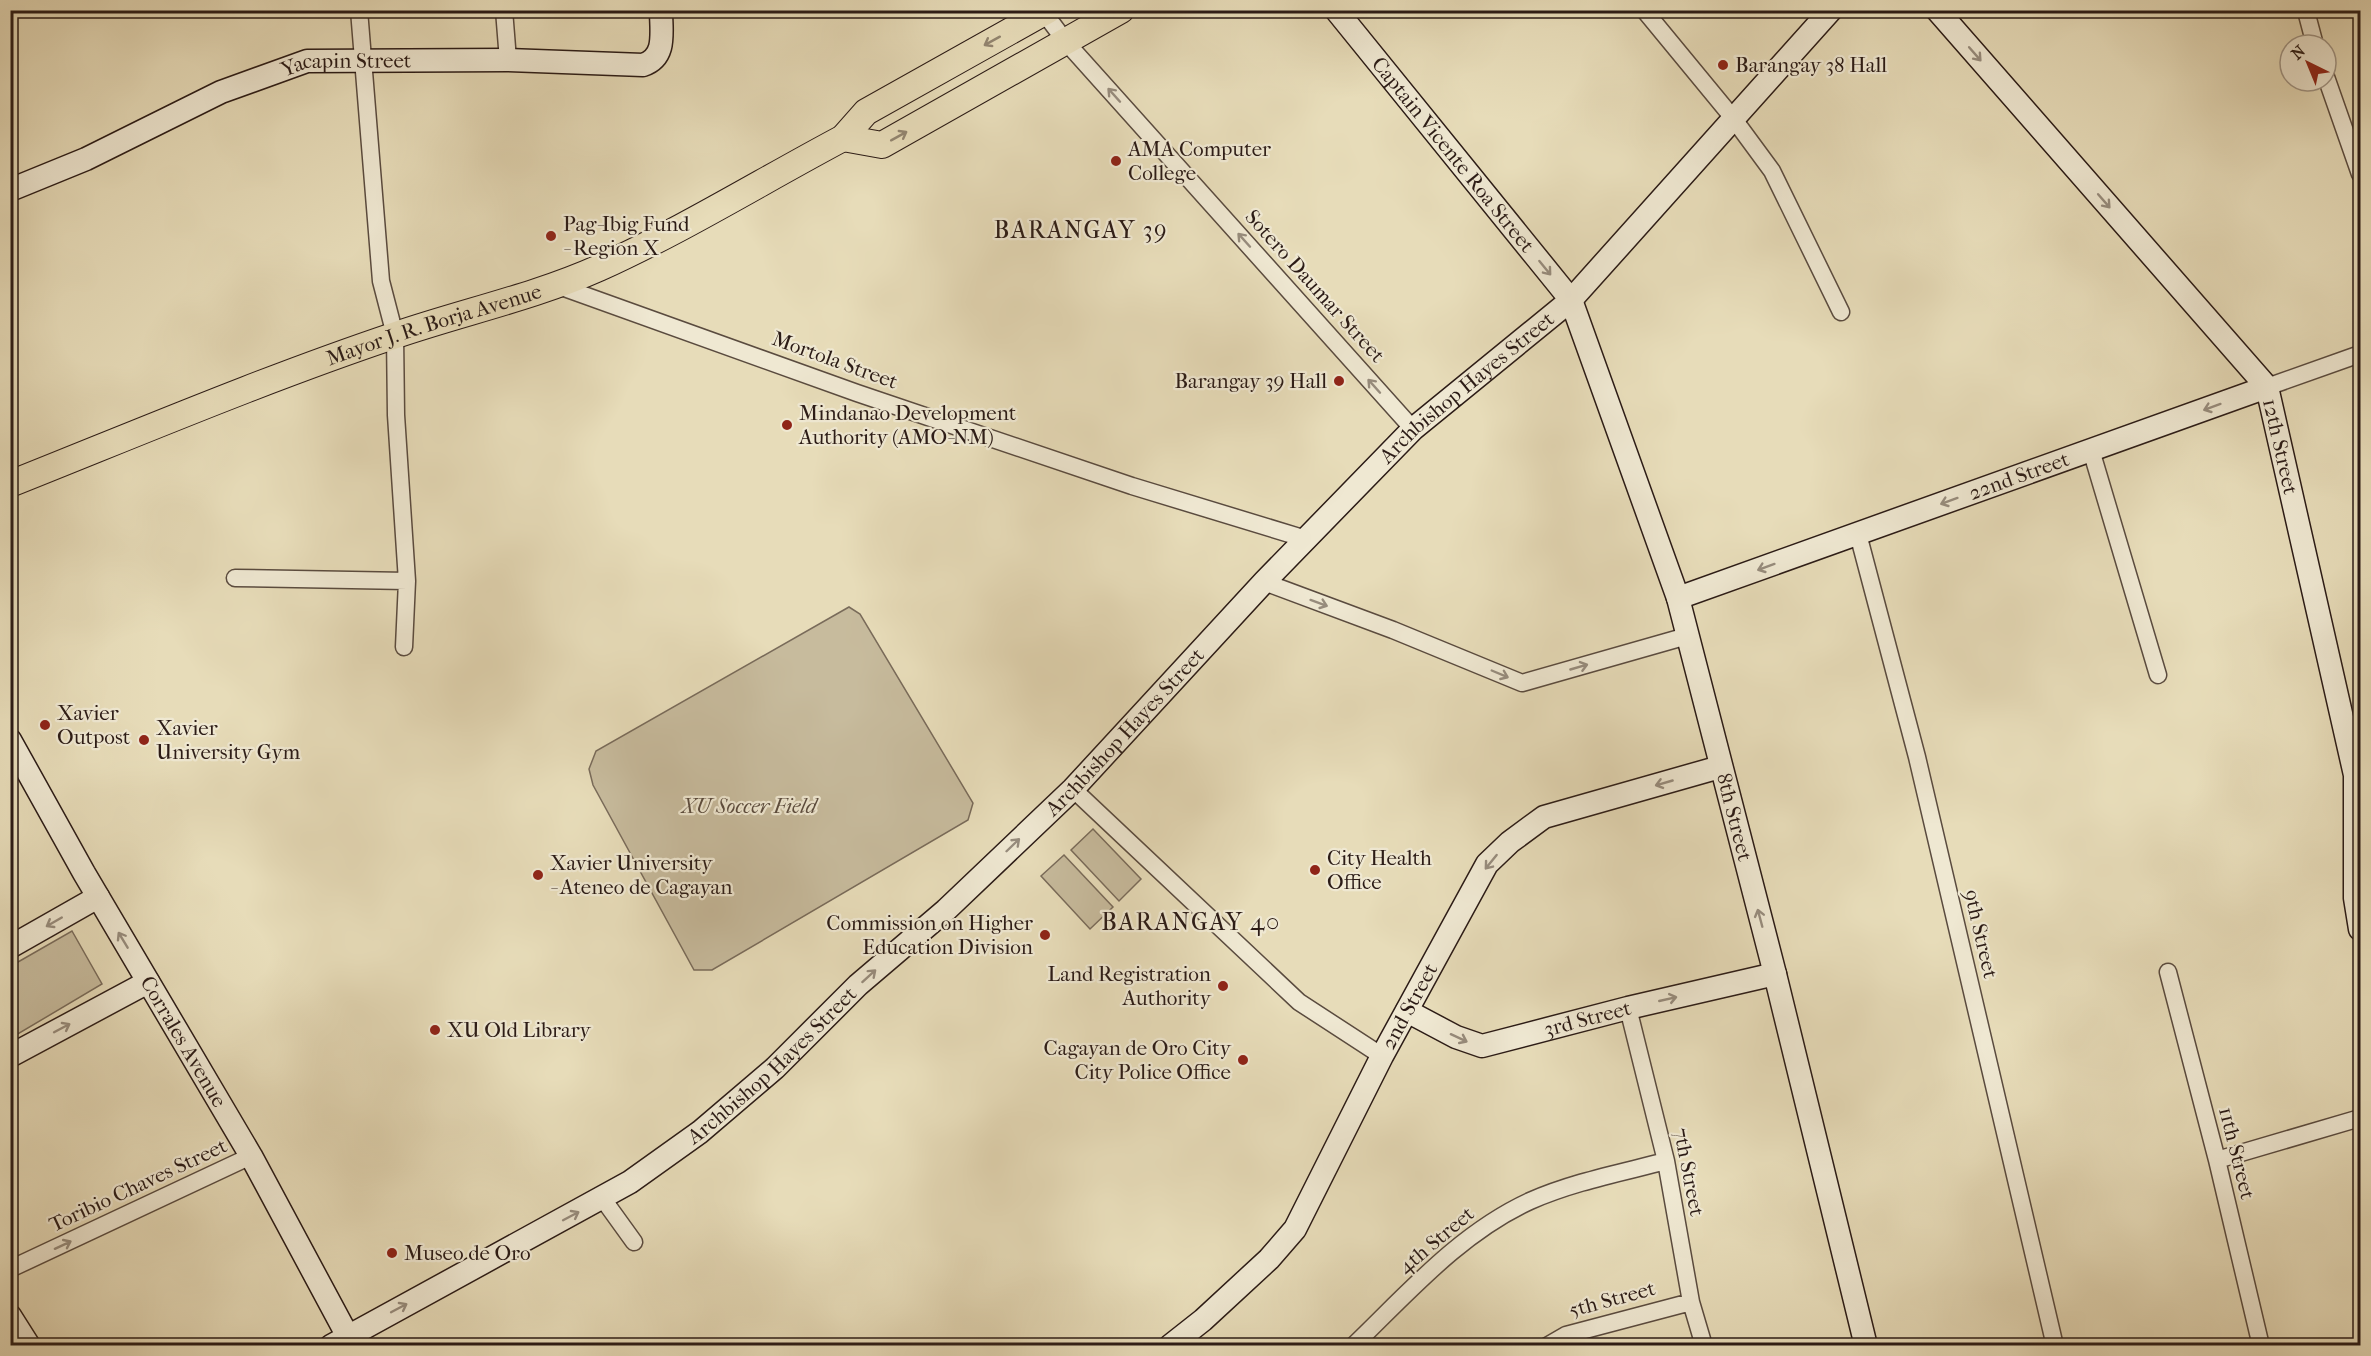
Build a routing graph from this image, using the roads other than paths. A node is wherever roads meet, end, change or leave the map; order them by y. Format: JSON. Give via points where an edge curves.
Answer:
{"nodes":[{"id":1,"x":359,"y":10,"type":"edge"},
{"id":2,"x":504,"y":10,"type":"edge"},
{"id":3,"x":661,"y":10,"type":"edge"},
{"id":4,"x":1121,"y":10,"type":"edge"},
{"id":5,"x":1336,"y":10,"type":"edge"},
{"id":6,"x":1644,"y":10,"type":"edge"},
{"id":7,"x":1831,"y":10,"type":"edge"},
{"id":8,"x":1937,"y":10,"type":"edge"},
{"id":9,"x":2306,"y":10,"type":"edge"},
{"id":10,"x":1045,"y":11,"type":"edge"},
{"id":11,"x":2312,"y":33,"type":"edge"},
{"id":12,"x":1066,"y":42,"type":"junction"},
{"id":13,"x":508,"y":60,"type":"junction"},
{"id":14,"x":363,"y":61,"type":"junction"},
{"id":15,"x":2332,"y":93,"type":"edge"},
{"id":16,"x":1733,"y":118,"type":"junction"},
{"id":17,"x":843,"y":138,"type":"junction"},
{"id":18,"x":2361,"y":174,"type":"edge"},
{"id":19,"x":10,"y":190,"type":"edge"},
{"id":20,"x":556,"y":285,"type":"junction"},
{"id":21,"x":1571,"y":300,"type":"junction"},
{"id":22,"x":1841,"y":312,"type":"dead end"},
{"id":23,"x":395,"y":335,"type":"junction"},
{"id":24,"x":2361,"y":354,"type":"edge"},
{"id":25,"x":2267,"y":387,"type":"junction"},
{"id":26,"x":1413,"y":429,"type":"junction"},
{"id":27,"x":2091,"y":450,"type":"junction"},
{"id":28,"x":10,"y":484,"type":"edge"},
{"id":29,"x":1858,"y":534,"type":"junction"},
{"id":30,"x":1306,"y":539,"type":"junction"},
{"id":31,"x":235,"y":578,"type":"dead end"},
{"id":32,"x":407,"y":581,"type":"junction"},
{"id":33,"x":1264,"y":582,"type":"junction"},
{"id":34,"x":1678,"y":598,"type":"junction"},
{"id":35,"x":1687,"y":636,"type":"junction"},
{"id":36,"x":404,"y":647,"type":"dead end"},
{"id":37,"x":2158,"y":675,"type":"dead end"},
{"id":38,"x":10,"y":740,"type":"edge"},
{"id":39,"x":1720,"y":767,"type":"junction"},
{"id":40,"x":1073,"y":789,"type":"junction"},
{"id":41,"x":98,"y":897,"type":"junction"},
{"id":42,"x":2361,"y":928,"type":"edge"},
{"id":43,"x":10,"y":947,"type":"edge"},
{"id":44,"x":2168,"y":972,"type":"dead end"},
{"id":45,"x":1775,"y":974,"type":"junction"},
{"id":46,"x":148,"y":982,"type":"junction"},
{"id":47,"x":1628,"y":1008,"type":"junction"},
{"id":48,"x":1407,"y":1011,"type":"junction"},
{"id":49,"x":10,"y":1056,"type":"edge"},
{"id":50,"x":1382,"y":1056,"type":"junction"},
{"id":51,"x":2361,"y":1118,"type":"edge"},
{"id":52,"x":251,"y":1156,"type":"junction"},
{"id":53,"x":2217,"y":1160,"type":"junction"},
{"id":54,"x":1666,"y":1161,"type":"junction"},
{"id":55,"x":603,"y":1198,"type":"junction"},
{"id":56,"x":634,"y":1242,"type":"dead end"},
{"id":57,"x":10,"y":1269,"type":"edge"},
{"id":58,"x":1690,"y":1302,"type":"junction"},
{"id":59,"x":10,"y":1316,"type":"edge"},
{"id":60,"x":344,"y":1342,"type":"edge"},
{"id":61,"x":29,"y":1346,"type":"edge"},
{"id":62,"x":1170,"y":1346,"type":"edge"},
{"id":63,"x":1353,"y":1346,"type":"edge"},
{"id":64,"x":1547,"y":1346,"type":"edge"},
{"id":65,"x":1704,"y":1346,"type":"edge"},
{"id":66,"x":1866,"y":1346,"type":"edge"},
{"id":67,"x":2055,"y":1346,"type":"edge"},
{"id":68,"x":2261,"y":1346,"type":"edge"}],
"edges":[{"from":1,"to":14,"type":"street"},
{"from":2,"to":13,"type":"street"},
{"from":3,"to":13,"type":"street","name":"Yacapin Street","via":[[660,52],[652,62],[643,65]]},
{"from":4,"to":12,"type":"main road"},
{"from":5,"to":21,"type":"street","name":"Captain Vicente Roa Street","one_way":true},
{"from":6,"to":16,"type":"street"},
{"from":7,"to":16,"type":"street","name":"Archbishop Hayes Street"},
{"from":8,"to":25,"type":"street","name":"12th Street","one_way":true},
{"from":9,"to":11,"type":"street"},
{"from":10,"to":12,"type":"street","name":"Sotero Daumar Street"},
{"from":10,"to":17,"type":"main road","name":"Mayor J. R. Borja Avenue","one_way":true,"via":[[866,112]]},
{"from":17,"to":12,"type":"main road","one_way":true,"via":[[882,145]]},
{"from":26,"to":12,"type":"street","name":"Sotero Daumar Street","one_way":true},
{"from":13,"to":14,"type":"street","name":"Yacapin Street"},
{"from":14,"to":19,"type":"street","name":"Yacapin Street","via":[[307,61],[285,67],[221,92],[86,159]]},
{"from":14,"to":23,"type":"street","via":[[381,281]]},
{"from":15,"to":18,"type":"street"},
{"from":16,"to":21,"type":"street","name":"Archbishop Hayes Street"},
{"from":16,"to":22,"type":"street","via":[[1772,171]]},
{"from":17,"to":20,"type":"main road","name":"Mayor J. R. Borja Avenue","via":[[651,243]]},
{"from":20,"to":23,"type":"main road","name":"Mayor J. R. Borja Avenue"},
{"from":20,"to":30,"type":"street","name":"Mortola Street","via":[[857,393],[1132,486]]},
{"from":21,"to":26,"type":"street","name":"Archbishop Hayes Street"},
{"from":21,"to":34,"type":"street","name":"8th Street"},
{"from":23,"to":28,"type":"main road","name":"Mayor J. R. Borja Avenue"},
{"from":23,"to":32,"type":"street"},
{"from":24,"to":25,"type":"street","name":"22nd Street"},
{"from":25,"to":27,"type":"street","name":"22nd Street","one_way":true},
{"from":25,"to":42,"type":"street","name":"12th Street","via":[[2355,775],[2355,898]]},
{"from":26,"to":30,"type":"street","name":"Archbishop Hayes Street"},
{"from":27,"to":29,"type":"street","name":"22nd Street","one_way":true},
{"from":27,"to":37,"type":"street"},
{"from":29,"to":34,"type":"street","name":"22nd Street","one_way":true},
{"from":29,"to":67,"type":"street","name":"9th Street","via":[[1917,757]]},
{"from":30,"to":33,"type":"street","name":"Archbishop Hayes Street"},
{"from":31,"to":32,"type":"street"},
{"from":32,"to":36,"type":"street"},
{"from":33,"to":35,"type":"street","one_way":true,"via":[[1522,683]]},
{"from":33,"to":40,"type":"street","name":"Archbishop Hayes Street"},
{"from":34,"to":35,"type":"street","name":"8th Street"},
{"from":35,"to":39,"type":"street","name":"8th Street"},
{"from":38,"to":41,"type":"street","name":"Corrales Avenue"},
{"from":45,"to":39,"type":"street","name":"8th Street","one_way":true},
{"from":39,"to":48,"type":"street","name":"2nd Street","one_way":true,"via":[[1544,817],[1526,828],[1487,864]]},
{"from":40,"to":50,"type":"street","via":[[1299,1002]]},
{"from":55,"to":40,"type":"street","name":"Archbishop Hayes Street","one_way":true,"via":[[700,1132],[776,1068],[858,985],[946,910]]},
{"from":41,"to":43,"type":"street","one_way":true},
{"from":46,"to":41,"type":"street","name":"Corrales Avenue","one_way":true},
{"from":44,"to":53,"type":"street","name":"11th Street"},
{"from":47,"to":45,"type":"street","name":"3rd Street","one_way":true},
{"from":45,"to":66,"type":"street","name":"8th Street"},
{"from":49,"to":46,"type":"street","one_way":true},
{"from":46,"to":52,"type":"street","name":"Corrales Avenue"},
{"from":48,"to":47,"type":"street","name":"3rd Street","one_way":true,"via":[[1482,1046]]},
{"from":47,"to":54,"type":"street","name":"7th Street"},
{"from":48,"to":50,"type":"street","name":"2nd Street"},
{"from":50,"to":62,"type":"street","name":"2nd Street","via":[[1295,1228],[1252,1274]]},
{"from":51,"to":53,"type":"street"},
{"from":57,"to":52,"type":"street","name":"Toribio Chaves Street","one_way":true},
{"from":52,"to":60,"type":"street","name":"Corrales Avenue"},
{"from":53,"to":68,"type":"street","name":"11th Street"},
{"from":54,"to":58,"type":"street","name":"7th Street"},
{"from":54,"to":63,"type":"street","name":"4th Street","via":[[1565,1187],[1496,1220],[1443,1260]]},
{"from":55,"to":56,"type":"street"},
{"from":60,"to":55,"type":"street","name":"Archbishop Hayes Street","one_way":true},
{"from":58,"to":64,"type":"street","name":"5th Street","via":[[1566,1335]]},
{"from":58,"to":65,"type":"street","name":"7th Street"},
{"from":59,"to":61,"type":"street"}]}
